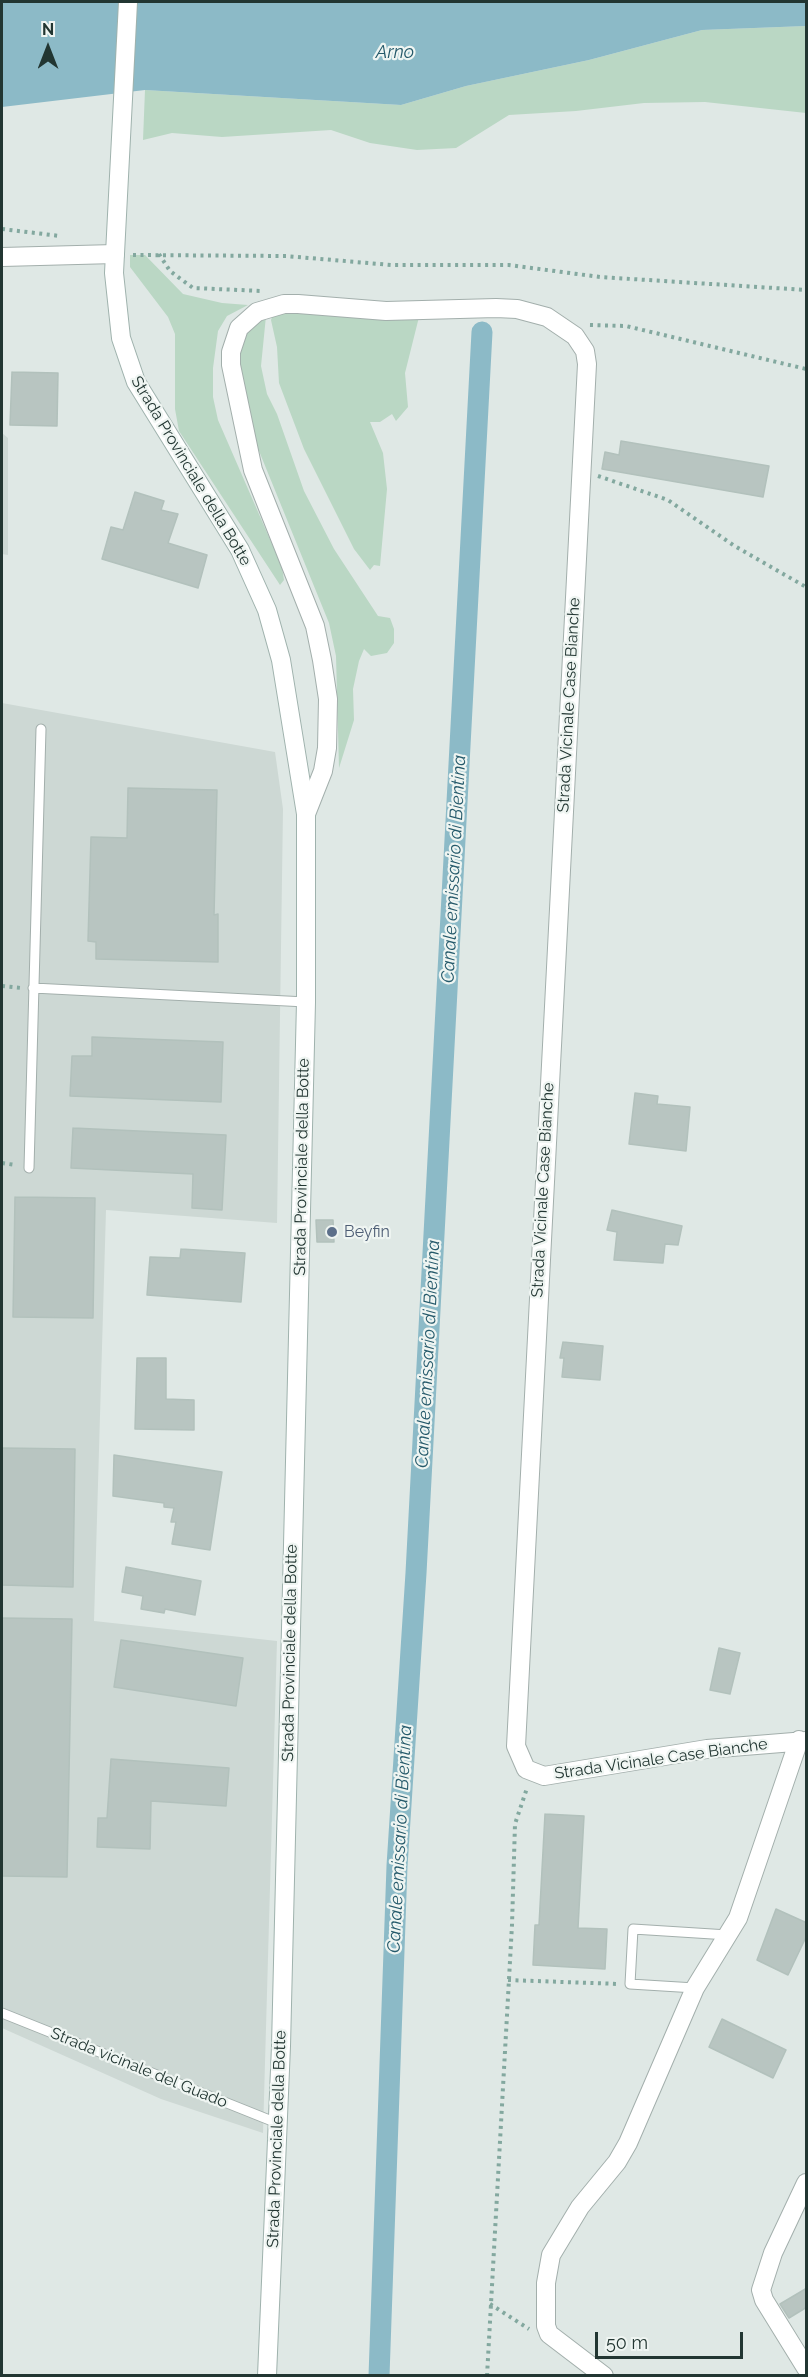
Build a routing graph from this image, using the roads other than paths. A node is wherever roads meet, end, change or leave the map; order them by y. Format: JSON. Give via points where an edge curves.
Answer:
{"nodes":[{"id":1,"x":128,"y":2,"type":"edge"},
{"id":2,"x":115,"y":254,"type":"junction"},
{"id":3,"x":2,"y":257,"type":"edge"},
{"id":4,"x":41,"y":729,"type":"dead end"},
{"id":5,"x":306,"y":814,"type":"junction"},
{"id":6,"x":33,"y":988,"type":"junction"},
{"id":7,"x":306,"y":1002,"type":"junction"},
{"id":8,"x":29,"y":1168,"type":"dead end"},
{"id":9,"x":803,"y":1741,"type":"edge"},
{"id":10,"x":730,"y":1935,"type":"junction"},
{"id":11,"x":695,"y":1988,"type":"junction"},
{"id":12,"x":2,"y":2013,"type":"edge"},
{"id":13,"x":277,"y":2122,"type":"junction"},
{"id":14,"x":807,"y":2183,"type":"edge"},
{"id":15,"x":807,"y":2368,"type":"edge"},
{"id":16,"x":267,"y":2376,"type":"edge"},
{"id":17,"x":604,"y":2376,"type":"edge"}],
"edges":[{"from":1,"to":2,"type":"street","name":"Strada Provinciale della Botte"},
{"from":2,"to":3,"type":"street"},
{"from":2,"to":5,"type":"street","name":"Strada Provinciale della Botte","via":[[118,322],[136,382],[240,550],[267,610],[281,660]]},
{"from":4,"to":6,"type":"lane"},
{"from":5,"to":7,"type":"street","name":"Strada Provinciale della Botte"},
{"from":5,"to":9,"type":"street","name":"Strada Vicinale Case Bianche","via":[[323,771],[328,699],[315,626],[253,470],[231,365],[239,328],[257,312],[284,304],[416,312],[496,308],[540,315],[575,336],[585,351],[587,364],[516,1733],[522,1763],[532,1773],[544,1776],[707,1749]]},
{"from":6,"to":7,"type":"lane"},
{"from":6,"to":8,"type":"lane"},
{"from":7,"to":13,"type":"street","name":"Strada Provinciale della Botte"},
{"from":9,"to":10,"type":"street"},
{"from":10,"to":11,"type":"street"},
{"from":10,"to":11,"type":"lane","via":[[633,1929],[630,1984]]},
{"from":11,"to":17,"type":"street","via":[[628,2143],[554,2248],[546,2283],[549,2334]]},
{"from":12,"to":13,"type":"lane","name":"Strada vicinale del Guado"},
{"from":13,"to":16,"type":"street","name":"Strada Provinciale della Botte"},
{"from":14,"to":15,"type":"street","via":[[773,2253],[761,2290]]}]}
